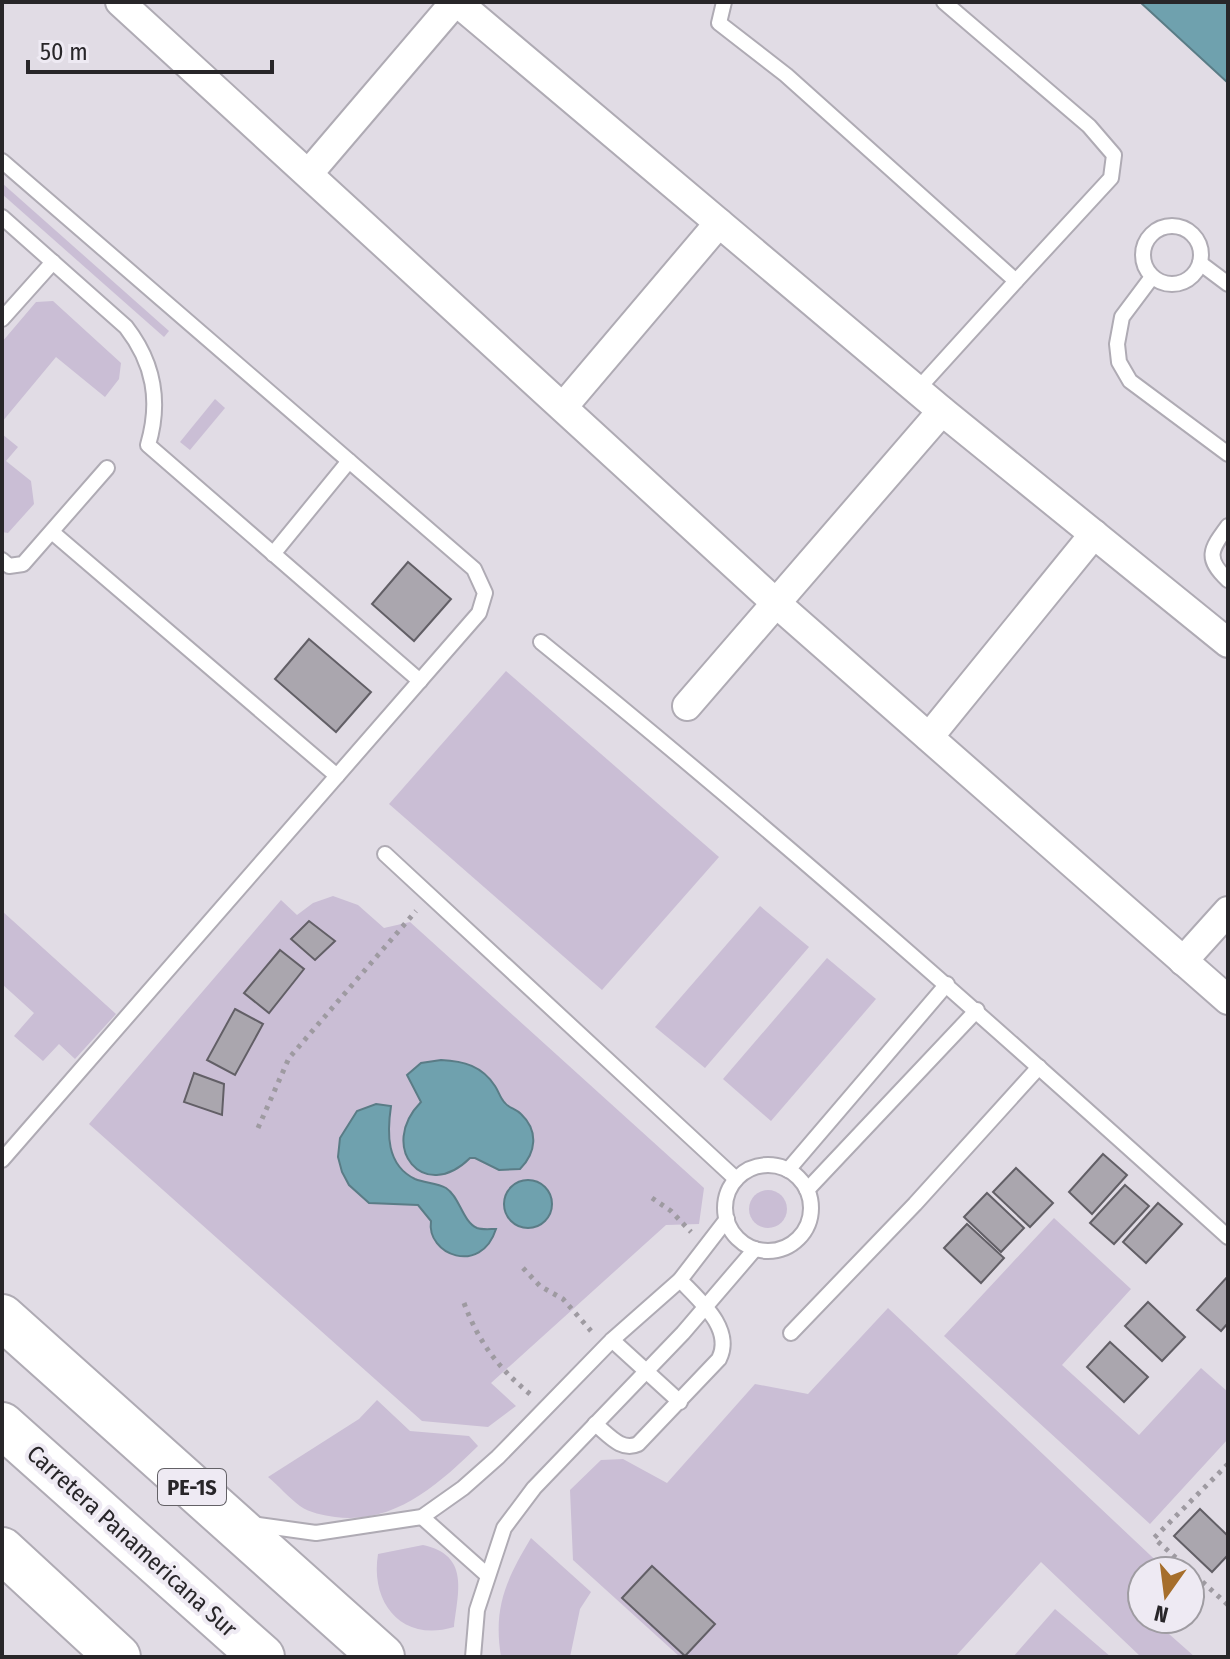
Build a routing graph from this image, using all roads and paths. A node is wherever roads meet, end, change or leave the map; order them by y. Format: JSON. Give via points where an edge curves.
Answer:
{"nodes":[{"id":1,"x":120,"y":2,"type":"edge"},
{"id":2,"x":456,"y":2,"type":"edge"},
{"id":3,"x":724,"y":2,"type":"edge"},
{"id":4,"x":944,"y":2,"type":"edge"},
{"id":5,"x":2,"y":161,"type":"edge"},
{"id":6,"x":309,"y":173,"type":"junction"},
{"id":7,"x":2,"y":217,"type":"edge"},
{"id":8,"x":719,"y":223,"type":"junction"},
{"id":9,"x":53,"y":262,"type":"junction"},
{"id":10,"x":1200,"y":263,"type":"junction"},
{"id":11,"x":1152,"y":277,"type":"junction"},
{"id":12,"x":1016,"y":281,"type":"junction"},
{"id":13,"x":1228,"y":284,"type":"edge"},
{"id":14,"x":2,"y":319,"type":"edge"},
{"id":15,"x":917,"y":390,"type":"junction"},
{"id":16,"x":563,"y":407,"type":"junction"},
{"id":17,"x":942,"y":411,"type":"junction"},
{"id":18,"x":1228,"y":454,"type":"edge"},
{"id":19,"x":349,"y":461,"type":"junction"},
{"id":20,"x":107,"y":468,"type":"dead end"},
{"id":21,"x":1228,"y":526,"type":"edge"},
{"id":22,"x":52,"y":532,"type":"junction"},
{"id":23,"x":1094,"y":534,"type":"junction"},
{"id":24,"x":273,"y":554,"type":"junction"},
{"id":25,"x":2,"y":560,"type":"edge"},
{"id":26,"x":1228,"y":580,"type":"edge"},
{"id":27,"x":776,"y":603,"type":"junction"},
{"id":28,"x":541,"y":642,"type":"dead end"},
{"id":29,"x":1228,"y":643,"type":"edge"},
{"id":30,"x":420,"y":681,"type":"junction"},
{"id":31,"x":687,"y":706,"type":"dead end"},
{"id":32,"x":929,"y":737,"type":"junction"},
{"id":33,"x":337,"y":776,"type":"junction"},
{"id":34,"x":385,"y":854,"type":"dead end"},
{"id":35,"x":429,"y":895,"type":"junction"},
{"id":36,"x":1228,"y":911,"type":"edge"},
{"id":37,"x":1183,"y":961,"type":"junction"},
{"id":38,"x":947,"y":984,"type":"junction"},
{"id":39,"x":1228,"y":1000,"type":"edge"},
{"id":40,"x":977,"y":1010,"type":"junction"},
{"id":41,"x":1039,"y":1067,"type":"junction"},
{"id":42,"x":258,"y":1128,"type":"dead end"},
{"id":43,"x":7,"y":1144,"type":"edge"},
{"id":44,"x":2,"y":1160,"type":"edge"},
{"id":45,"x":788,"y":1170,"type":"junction"},
{"id":46,"x":736,"y":1179,"type":"junction"},
{"id":47,"x":807,"y":1190,"type":"junction"},
{"id":48,"x":652,"y":1198,"type":"dead end"},
{"id":49,"x":727,"y":1219,"type":"junction"},
{"id":50,"x":1228,"y":1237,"type":"edge"},
{"id":51,"x":705,"y":1248,"type":"junction"},
{"id":52,"x":755,"y":1249,"type":"junction"},
{"id":53,"x":523,"y":1268,"type":"dead end"},
{"id":54,"x":680,"y":1280,"type":"junction"},
{"id":55,"x":464,"y":1303,"type":"dead end"},
{"id":56,"x":706,"y":1308,"type":"junction"},
{"id":57,"x":2,"y":1317,"type":"edge"},
{"id":58,"x":791,"y":1333,"type":"dead end"},
{"id":59,"x":608,"y":1343,"type":"junction"},
{"id":60,"x":645,"y":1370,"type":"junction"},
{"id":61,"x":680,"y":1402,"type":"junction"},
{"id":62,"x":546,"y":1407,"type":"junction"},
{"id":63,"x":595,"y":1424,"type":"junction"},
{"id":64,"x":2,"y":1425,"type":"edge"},
{"id":65,"x":1228,"y":1464,"type":"edge"},
{"id":66,"x":422,"y":1517,"type":"junction"},
{"id":67,"x":230,"y":1521,"type":"junction"},
{"id":68,"x":2,"y":1550,"type":"edge"},
{"id":69,"x":486,"y":1574,"type":"junction"},
{"id":70,"x":1228,"y":1605,"type":"edge"},
{"id":71,"x":118,"y":1657,"type":"edge"},
{"id":72,"x":262,"y":1657,"type":"edge"},
{"id":73,"x":382,"y":1657,"type":"edge"},
{"id":74,"x":473,"y":1657,"type":"edge"}],
"edges":[{"from":1,"to":6,"type":"street"},
{"from":2,"to":6,"type":"street"},
{"from":2,"to":8,"type":"street"},
{"from":3,"to":12,"type":"lane","via":[[719,23],[786,75]]},
{"from":4,"to":12,"type":"lane","via":[[1089,126],[1114,155],[1111,178]]},
{"from":5,"to":19,"type":"lane"},
{"from":6,"to":16,"type":"street"},
{"from":7,"to":9,"type":"lane"},
{"from":8,"to":15,"type":"street"},
{"from":8,"to":16,"type":"street"},
{"from":9,"to":14,"type":"lane"},
{"from":9,"to":24,"type":"lane","via":[[126,327],[148,361],[156,402],[148,445]]},
{"from":10,"to":11,"type":"lane","via":[[1186,281],[1163,283]]},
{"from":10,"to":11,"type":"lane","via":[[1197,241],[1180,227],[1169,226],[1149,236],[1144,247],[1142,257]]},
{"from":10,"to":13,"type":"lane"},
{"from":11,"to":18,"type":"lane","via":[[1122,317],[1119,362],[1130,381]]},
{"from":12,"to":15,"type":"lane"},
{"from":15,"to":17,"type":"street"},
{"from":16,"to":27,"type":"street"},
{"from":17,"to":23,"type":"street"},
{"from":17,"to":27,"type":"street"},
{"from":19,"to":24,"type":"lane"},
{"from":19,"to":30,"type":"lane","via":[[474,569],[485,593],[479,613]]},
{"from":20,"to":22,"type":"lane"},
{"from":21,"to":26,"type":"lane","via":[[1211,557]]},
{"from":22,"to":25,"type":"lane","via":[[23,564],[9,566]]},
{"from":22,"to":33,"type":"lane"},
{"from":23,"to":29,"type":"street"},
{"from":23,"to":32,"type":"street"},
{"from":24,"to":30,"type":"lane"},
{"from":27,"to":31,"type":"street"},
{"from":27,"to":32,"type":"street"},
{"from":28,"to":38,"type":"lane"},
{"from":30,"to":33,"type":"lane"},
{"from":32,"to":37,"type":"street"},
{"from":33,"to":43,"type":"lane"},
{"from":34,"to":35,"type":"lane"},
{"from":35,"to":42,"type":"path","via":[[289,1058]]},
{"from":35,"to":46,"type":"lane"},
{"from":36,"to":37,"type":"street"},
{"from":37,"to":39,"type":"street"},
{"from":38,"to":40,"type":"lane"},
{"from":38,"to":45,"type":"lane"},
{"from":40,"to":41,"type":"lane"},
{"from":40,"to":47,"type":"lane"},
{"from":41,"to":50,"type":"lane"},
{"from":41,"to":58,"type":"lane"},
{"from":43,"to":44,"type":"lane"},
{"from":45,"to":46,"type":"lane","via":[[760,1166]]},
{"from":45,"to":47,"type":"lane"},
{"from":46,"to":49,"type":"lane","via":[[728,1191]]},
{"from":47,"to":52,"type":"lane","via":[[811,1204],[805,1231],[783,1249]]},
{"from":48,"to":51,"type":"path"},
{"from":49,"to":51,"type":"lane"},
{"from":49,"to":52,"type":"lane","via":[[733,1233]]},
{"from":51,"to":54,"type":"lane"},
{"from":52,"to":56,"type":"lane"},
{"from":53,"to":59,"type":"path"},
{"from":54,"to":56,"type":"lane"},
{"from":54,"to":59,"type":"lane"},
{"from":55,"to":62,"type":"path","via":[[492,1359]]},
{"from":56,"to":60,"type":"lane"},
{"from":56,"to":61,"type":"lane","via":[[724,1336],[724,1348]]},
{"from":57,"to":67,"type":"main road","number":"PE-1S"},
{"from":59,"to":60,"type":"lane"},
{"from":59,"to":62,"type":"lane"},
{"from":60,"to":61,"type":"lane"},
{"from":60,"to":63,"type":"lane"},
{"from":61,"to":63,"type":"lane","via":[[630,1448]]},
{"from":62,"to":66,"type":"lane","via":[[498,1457]]},
{"from":63,"to":69,"type":"lane","via":[[504,1528]]},
{"from":64,"to":72,"type":"main road","name":"Carretera Panamericana Sur"},
{"from":65,"to":70,"type":"path","via":[[1154,1538]]},
{"from":66,"to":67,"type":"lane","via":[[316,1533]]},
{"from":66,"to":69,"type":"lane"},
{"from":67,"to":73,"type":"main road","number":"PE-1S"},
{"from":68,"to":71,"type":"main road"},
{"from":69,"to":74,"type":"lane"}]}
